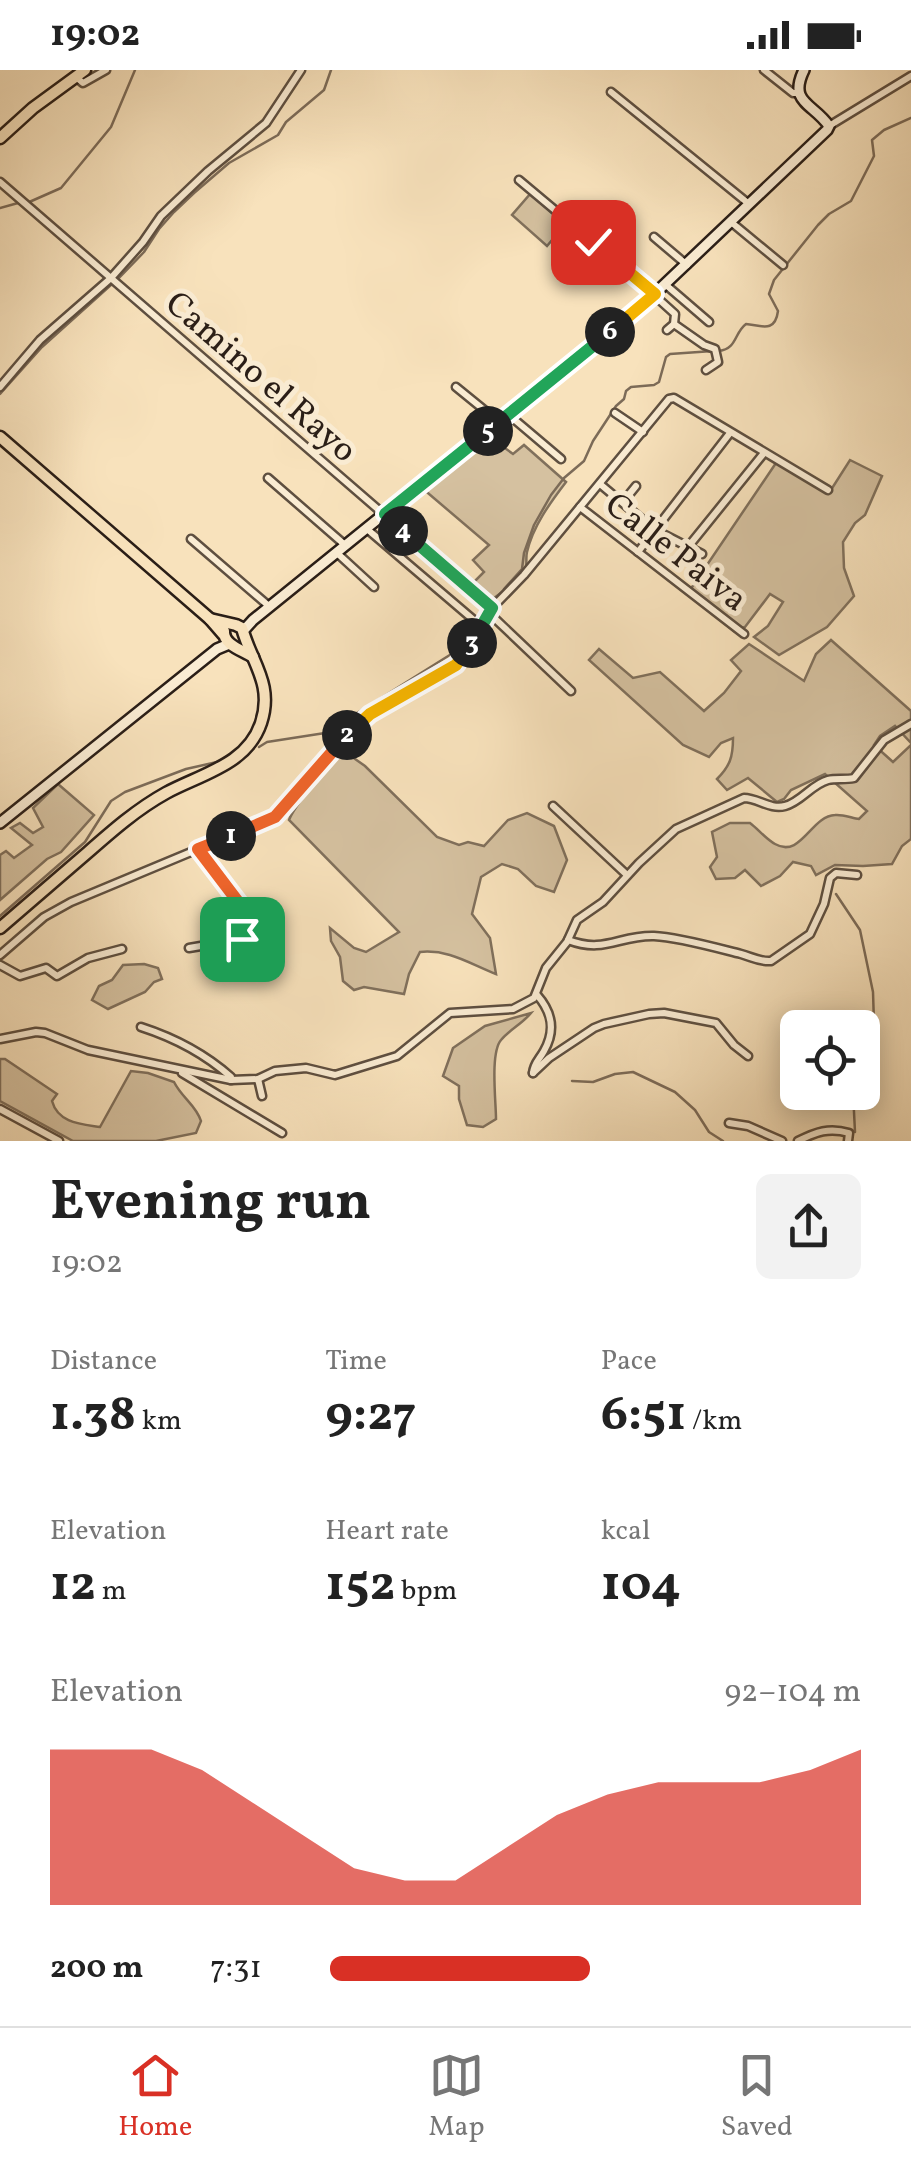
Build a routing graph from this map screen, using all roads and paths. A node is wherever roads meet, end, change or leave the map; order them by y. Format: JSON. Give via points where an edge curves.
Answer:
{"nodes":[{"id":1,"x":106,"y":70,"type":"edge"},
{"id":2,"x":301,"y":70,"type":"edge"},
{"id":3,"x":764,"y":70,"type":"edge"},
{"id":4,"x":804,"y":70,"type":"edge"},
{"id":5,"x":80,"y":73,"type":"edge"},
{"id":6,"x":911,"y":76,"type":"edge"},
{"id":7,"x":610,"y":92,"type":"dead end"},
{"id":8,"x":798,"y":92,"type":"junction"},
{"id":9,"x":829,"y":126,"type":"junction"},
{"id":10,"x":1,"y":135,"type":"edge"},
{"id":11,"x":520,"y":180,"type":"dead end"},
{"id":12,"x":0,"y":182,"type":"edge"},
{"id":13,"x":749,"y":204,"type":"junction"},
{"id":14,"x":731,"y":222,"type":"junction"},
{"id":15,"x":654,"y":237,"type":"dead end"},
{"id":16,"x":687,"y":265,"type":"junction"},
{"id":17,"x":783,"y":265,"type":"dead end"},
{"id":18,"x":111,"y":278,"type":"junction"},
{"id":19,"x":666,"y":285,"type":"junction"},
{"id":20,"x":654,"y":295,"type":"junction"},
{"id":21,"x":709,"y":322,"type":"dead end"},
{"id":22,"x":674,"y":324,"type":"junction"},
{"id":23,"x":667,"y":330,"type":"dead end"},
{"id":24,"x":706,"y":370,"type":"dead end"},
{"id":25,"x":456,"y":387,"type":"dead end"},
{"id":26,"x":0,"y":388,"type":"edge"},
{"id":27,"x":615,"y":413,"type":"dead end"},
{"id":28,"x":509,"y":415,"type":"junction"},
{"id":29,"x":500,"y":422,"type":"junction"},
{"id":30,"x":643,"y":432,"type":"junction"},
{"id":31,"x":730,"y":432,"type":"junction"},
{"id":32,"x":0,"y":436,"type":"edge"},
{"id":33,"x":764,"y":453,"type":"junction"},
{"id":34,"x":561,"y":459,"type":"dead end"},
{"id":35,"x":268,"y":478,"type":"dead end"},
{"id":36,"x":600,"y":484,"type":"junction"},
{"id":37,"x":636,"y":486,"type":"dead end"},
{"id":38,"x":828,"y":490,"type":"dead end"},
{"id":39,"x":623,"y":502,"type":"junction"},
{"id":40,"x":580,"y":507,"type":"junction"},
{"id":41,"x":385,"y":514,"type":"junction"},
{"id":42,"x":367,"y":529,"type":"junction"},
{"id":43,"x":655,"y":530,"type":"junction"},
{"id":44,"x":191,"y":539,"type":"dead end"},
{"id":45,"x":688,"y":547,"type":"junction"},
{"id":46,"x":341,"y":550,"type":"junction"},
{"id":47,"x":638,"y":552,"type":"junction"},
{"id":48,"x":702,"y":554,"type":"dead end"},
{"id":49,"x":374,"y":587,"type":"dead end"},
{"id":50,"x":270,"y":607,"type":"junction"},
{"id":51,"x":491,"y":610,"type":"junction"},
{"id":52,"x":482,"y":627,"type":"junction"},
{"id":53,"x":744,"y":634,"type":"dead end"},
{"id":54,"x":233,"y":635,"type":"junction"},
{"id":55,"x":570,"y":691,"type":"dead end"},
{"id":56,"x":911,"y":724,"type":"edge"},
{"id":57,"x":553,"y":806,"type":"dead end"},
{"id":58,"x":0,"y":823,"type":"edge"},
{"id":59,"x":198,"y":849,"type":"junction"},
{"id":60,"x":858,"y":874,"type":"dead end"},
{"id":61,"x":627,"y":876,"type":"junction"},
{"id":62,"x":0,"y":928,"type":"edge"},
{"id":63,"x":568,"y":940,"type":"junction"},
{"id":64,"x":188,"y":948,"type":"dead end"},
{"id":65,"x":122,"y":949,"type":"dead end"},
{"id":66,"x":0,"y":955,"type":"edge"},
{"id":67,"x":0,"y":965,"type":"edge"},
{"id":68,"x":536,"y":995,"type":"junction"},
{"id":69,"x":141,"y":1027,"type":"dead end"},
{"id":70,"x":0,"y":1039,"type":"edge"},
{"id":71,"x":748,"y":1056,"type":"dead end"},
{"id":72,"x":177,"y":1070,"type":"junction"},
{"id":73,"x":258,"y":1079,"type":"junction"},
{"id":74,"x":231,"y":1080,"type":"junction"},
{"id":75,"x":262,"y":1096,"type":"dead end"},
{"id":76,"x":0,"y":1108,"type":"edge"},
{"id":77,"x":730,"y":1124,"type":"dead end"},
{"id":78,"x":282,"y":1133,"type":"dead end"},
{"id":79,"x":852,"y":1139,"type":"edge"},
{"id":80,"x":59,"y":1141,"type":"edge"},
{"id":81,"x":782,"y":1141,"type":"edge"},
{"id":82,"x":798,"y":1141,"type":"edge"}],
"edges":[{"from":1,"to":5,"type":"street","via":[[83,83]]},
{"from":2,"to":18,"type":"street","via":[[266,123],[161,216]]},
{"from":3,"to":8,"type":"street"},
{"from":4,"to":8,"type":"main road"},
{"from":5,"to":10,"type":"main road"},
{"from":6,"to":9,"type":"street"},
{"from":7,"to":13,"type":"street"},
{"from":8,"to":9,"type":"main road"},
{"from":9,"to":13,"type":"main road"},
{"from":11,"to":20,"type":"street"},
{"from":12,"to":18,"type":"street","name":"Camino el Rayo"},
{"from":13,"to":14,"type":"main road"},
{"from":14,"to":16,"type":"main road"},
{"from":14,"to":17,"type":"street"},
{"from":15,"to":16,"type":"street"},
{"from":16,"to":19,"type":"main road"},
{"from":18,"to":26,"type":"street","via":[[40,340]]},
{"from":18,"to":41,"type":"street","name":"Camino el Rayo"},
{"from":19,"to":20,"type":"main road"},
{"from":19,"to":21,"type":"street"},
{"from":20,"to":22,"type":"street","via":[[675,314]]},
{"from":20,"to":28,"type":"main road"},
{"from":22,"to":23,"type":"street"},
{"from":22,"to":24,"type":"street","via":[[716,351],[718,362]]},
{"from":25,"to":29,"type":"street"},
{"from":27,"to":30,"type":"street"},
{"from":28,"to":29,"type":"main road"},
{"from":28,"to":34,"type":"street"},
{"from":29,"to":41,"type":"main road"},
{"from":30,"to":31,"type":"street","via":[[674,398]]},
{"from":30,"to":36,"type":"street"},
{"from":31,"to":33,"type":"street"},
{"from":31,"to":43,"type":"street"},
{"from":32,"to":54,"type":"main road"},
{"from":33,"to":38,"type":"street"},
{"from":33,"to":45,"type":"street"},
{"from":35,"to":46,"type":"street"},
{"from":36,"to":39,"type":"street"},
{"from":36,"to":40,"type":"street"},
{"from":37,"to":39,"type":"street"},
{"from":39,"to":43,"type":"street"},
{"from":40,"to":47,"type":"street","name":"Calle Paiva"},
{"from":40,"to":51,"type":"street"},
{"from":41,"to":42,"type":"main road"},
{"from":41,"to":51,"type":"street","name":"Camino el Rayo"},
{"from":42,"to":46,"type":"main road"},
{"from":42,"to":52,"type":"street"},
{"from":43,"to":45,"type":"street"},
{"from":43,"to":47,"type":"street"},
{"from":44,"to":50,"type":"street"},
{"from":45,"to":48,"type":"street"},
{"from":46,"to":49,"type":"street"},
{"from":46,"to":50,"type":"main road"},
{"from":47,"to":53,"type":"street","name":"Calle Paiva"},
{"from":50,"to":54,"type":"main road"},
{"from":51,"to":52,"type":"street"},
{"from":51,"to":55,"type":"street","name":"Camino el Rayo"},
{"from":52,"to":59,"type":"street","via":[[456,665],[355,726],[275,817]]},
{"from":54,"to":58,"type":"main road"},
{"from":54,"to":62,"type":"main road","via":[[254,658],[265,704],[257,732],[238,756],[142,808]]},
{"from":56,"to":61,"type":"street","via":[[884,740],[854,778],[825,781],[780,807],[740,800],[676,829]]},
{"from":57,"to":61,"type":"street"},
{"from":59,"to":64,"type":"street","via":[[258,934]]},
{"from":59,"to":66,"type":"street","via":[[71,902]]},
{"from":60,"to":63,"type":"street","via":[[830,878],[810,934],[772,962],[658,936],[600,946]]},
{"from":61,"to":63,"type":"street","via":[[577,920]]},
{"from":63,"to":68,"type":"street"},
{"from":65,"to":67,"type":"street","via":[[57,976],[46,968],[20,976]]},
{"from":68,"to":71,"type":"street","via":[[552,1028],[534,1073],[586,1033],[648,1014],[713,1022]]},
{"from":68,"to":73,"type":"street","via":[[516,1008],[450,1014],[397,1056],[348,1072],[306,1068]]},
{"from":69,"to":74,"type":"street","via":[[213,1061]]},
{"from":70,"to":72,"type":"street","via":[[45,1032],[88,1050]]},
{"from":72,"to":74,"type":"street"},
{"from":72,"to":78,"type":"street"},
{"from":73,"to":74,"type":"street"},
{"from":73,"to":75,"type":"street"},
{"from":76,"to":80,"type":"street"},
{"from":77,"to":81,"type":"street"},
{"from":79,"to":82,"type":"street","via":[[826,1130]]}]}
